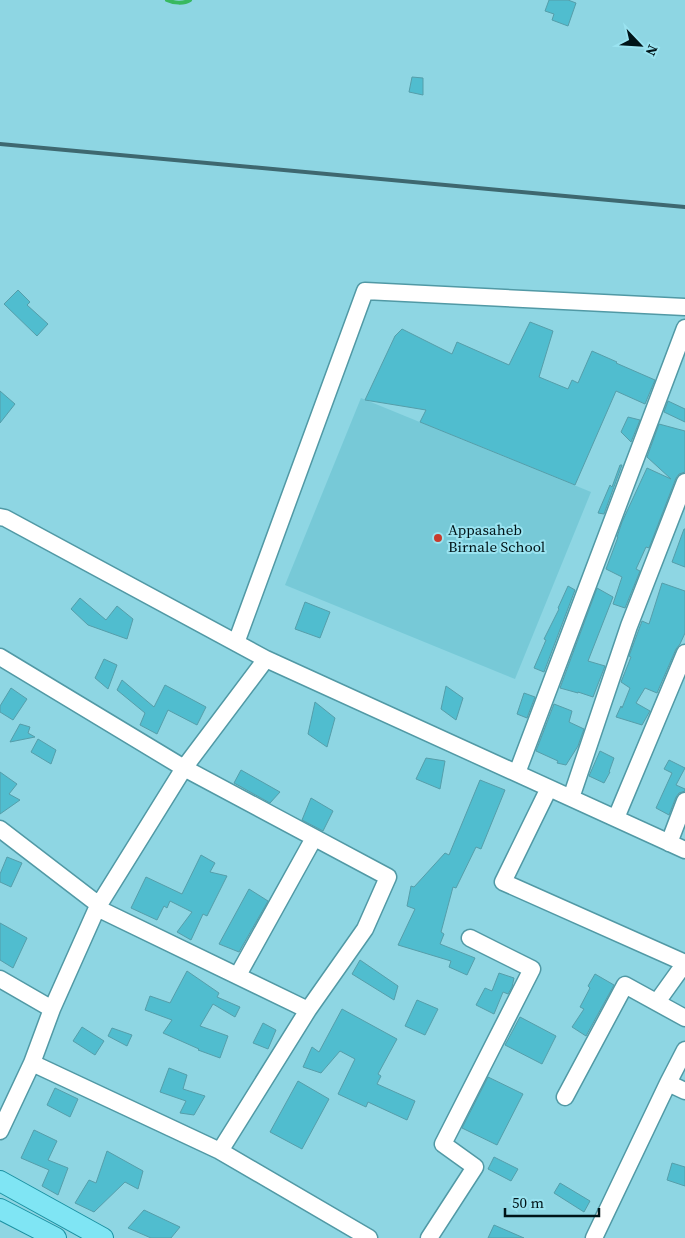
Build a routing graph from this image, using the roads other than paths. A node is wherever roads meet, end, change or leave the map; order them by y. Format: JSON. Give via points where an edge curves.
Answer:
{"nodes":[{"id":1,"x":685,"y":308,"type":"edge"},
{"id":2,"x":685,"y":328,"type":"edge"},
{"id":3,"x":685,"y":482,"type":"edge"},
{"id":4,"x":0,"y":517,"type":"edge"},
{"id":5,"x":236,"y":643,"type":"junction"},
{"id":6,"x":685,"y":653,"type":"edge"},
{"id":7,"x":0,"y":657,"type":"edge"},
{"id":8,"x":266,"y":659,"type":"junction"},
{"id":9,"x":184,"y":768,"type":"junction"},
{"id":10,"x":517,"y":773,"type":"junction"},
{"id":11,"x":549,"y":788,"type":"junction"},
{"id":12,"x":571,"y":798,"type":"junction"},
{"id":13,"x":685,"y":801,"type":"edge"},
{"id":14,"x":616,"y":818,"type":"junction"},
{"id":15,"x":0,"y":829,"type":"edge"},
{"id":16,"x":314,"y":838,"type":"junction"},
{"id":17,"x":669,"y":842,"type":"junction"},
{"id":18,"x":685,"y":850,"type":"edge"},
{"id":19,"x":98,"y":906,"type":"junction"},
{"id":20,"x":470,"y":938,"type":"dead end"},
{"id":21,"x":685,"y":962,"type":"edge"},
{"id":22,"x":238,"y":975,"type":"junction"},
{"id":23,"x":0,"y":979,"type":"edge"},
{"id":24,"x":657,"y":1002,"type":"junction"},
{"id":25,"x":52,"y":1008,"type":"junction"},
{"id":26,"x":308,"y":1010,"type":"junction"},
{"id":27,"x":685,"y":1018,"type":"edge"},
{"id":28,"x":685,"y":1050,"type":"edge"},
{"id":29,"x":32,"y":1063,"type":"junction"},
{"id":30,"x":668,"y":1082,"type":"junction"},
{"id":31,"x":685,"y":1091,"type":"edge"},
{"id":32,"x":565,"y":1097,"type":"dead end"},
{"id":33,"x":0,"y":1131,"type":"edge"},
{"id":34,"x":220,"y":1152,"type":"junction"},
{"id":35,"x":0,"y":1181,"type":"edge"},
{"id":36,"x":0,"y":1208,"type":"edge"},
{"id":37,"x":56,"y":1238,"type":"edge"},
{"id":38,"x":103,"y":1238,"type":"edge"},
{"id":39,"x":369,"y":1238,"type":"edge"},
{"id":40,"x":429,"y":1238,"type":"edge"},
{"id":41,"x":594,"y":1238,"type":"edge"}],
"edges":[{"from":1,"to":5,"type":"street","via":[[365,291]]},
{"from":2,"to":10,"type":"street"},
{"from":3,"to":12,"type":"street","via":[[629,626]]},
{"from":4,"to":5,"type":"street"},
{"from":5,"to":8,"type":"street"},
{"from":6,"to":14,"type":"street"},
{"from":7,"to":9,"type":"street"},
{"from":8,"to":9,"type":"street"},
{"from":8,"to":10,"type":"street"},
{"from":9,"to":16,"type":"street"},
{"from":9,"to":19,"type":"street"},
{"from":10,"to":11,"type":"street"},
{"from":11,"to":12,"type":"street"},
{"from":11,"to":21,"type":"street","via":[[503,882]]},
{"from":12,"to":14,"type":"street"},
{"from":13,"to":17,"type":"street"},
{"from":14,"to":17,"type":"street"},
{"from":15,"to":19,"type":"street"},
{"from":16,"to":22,"type":"street"},
{"from":16,"to":26,"type":"street","via":[[388,877],[365,929]]},
{"from":17,"to":18,"type":"street"},
{"from":19,"to":22,"type":"street"},
{"from":19,"to":25,"type":"street"},
{"from":20,"to":40,"type":"street","via":[[532,969],[443,1144],[475,1166]]},
{"from":21,"to":24,"type":"street"},
{"from":22,"to":26,"type":"street"},
{"from":23,"to":25,"type":"street"},
{"from":24,"to":27,"type":"street"},
{"from":24,"to":32,"type":"street","via":[[624,985]]},
{"from":25,"to":29,"type":"street"},
{"from":26,"to":34,"type":"street"},
{"from":28,"to":30,"type":"street"},
{"from":29,"to":33,"type":"street"},
{"from":29,"to":34,"type":"street"},
{"from":30,"to":31,"type":"street"},
{"from":30,"to":41,"type":"street"},
{"from":34,"to":39,"type":"street"},
{"from":35,"to":38,"type":"main road"},
{"from":36,"to":37,"type":"main road"}]}
